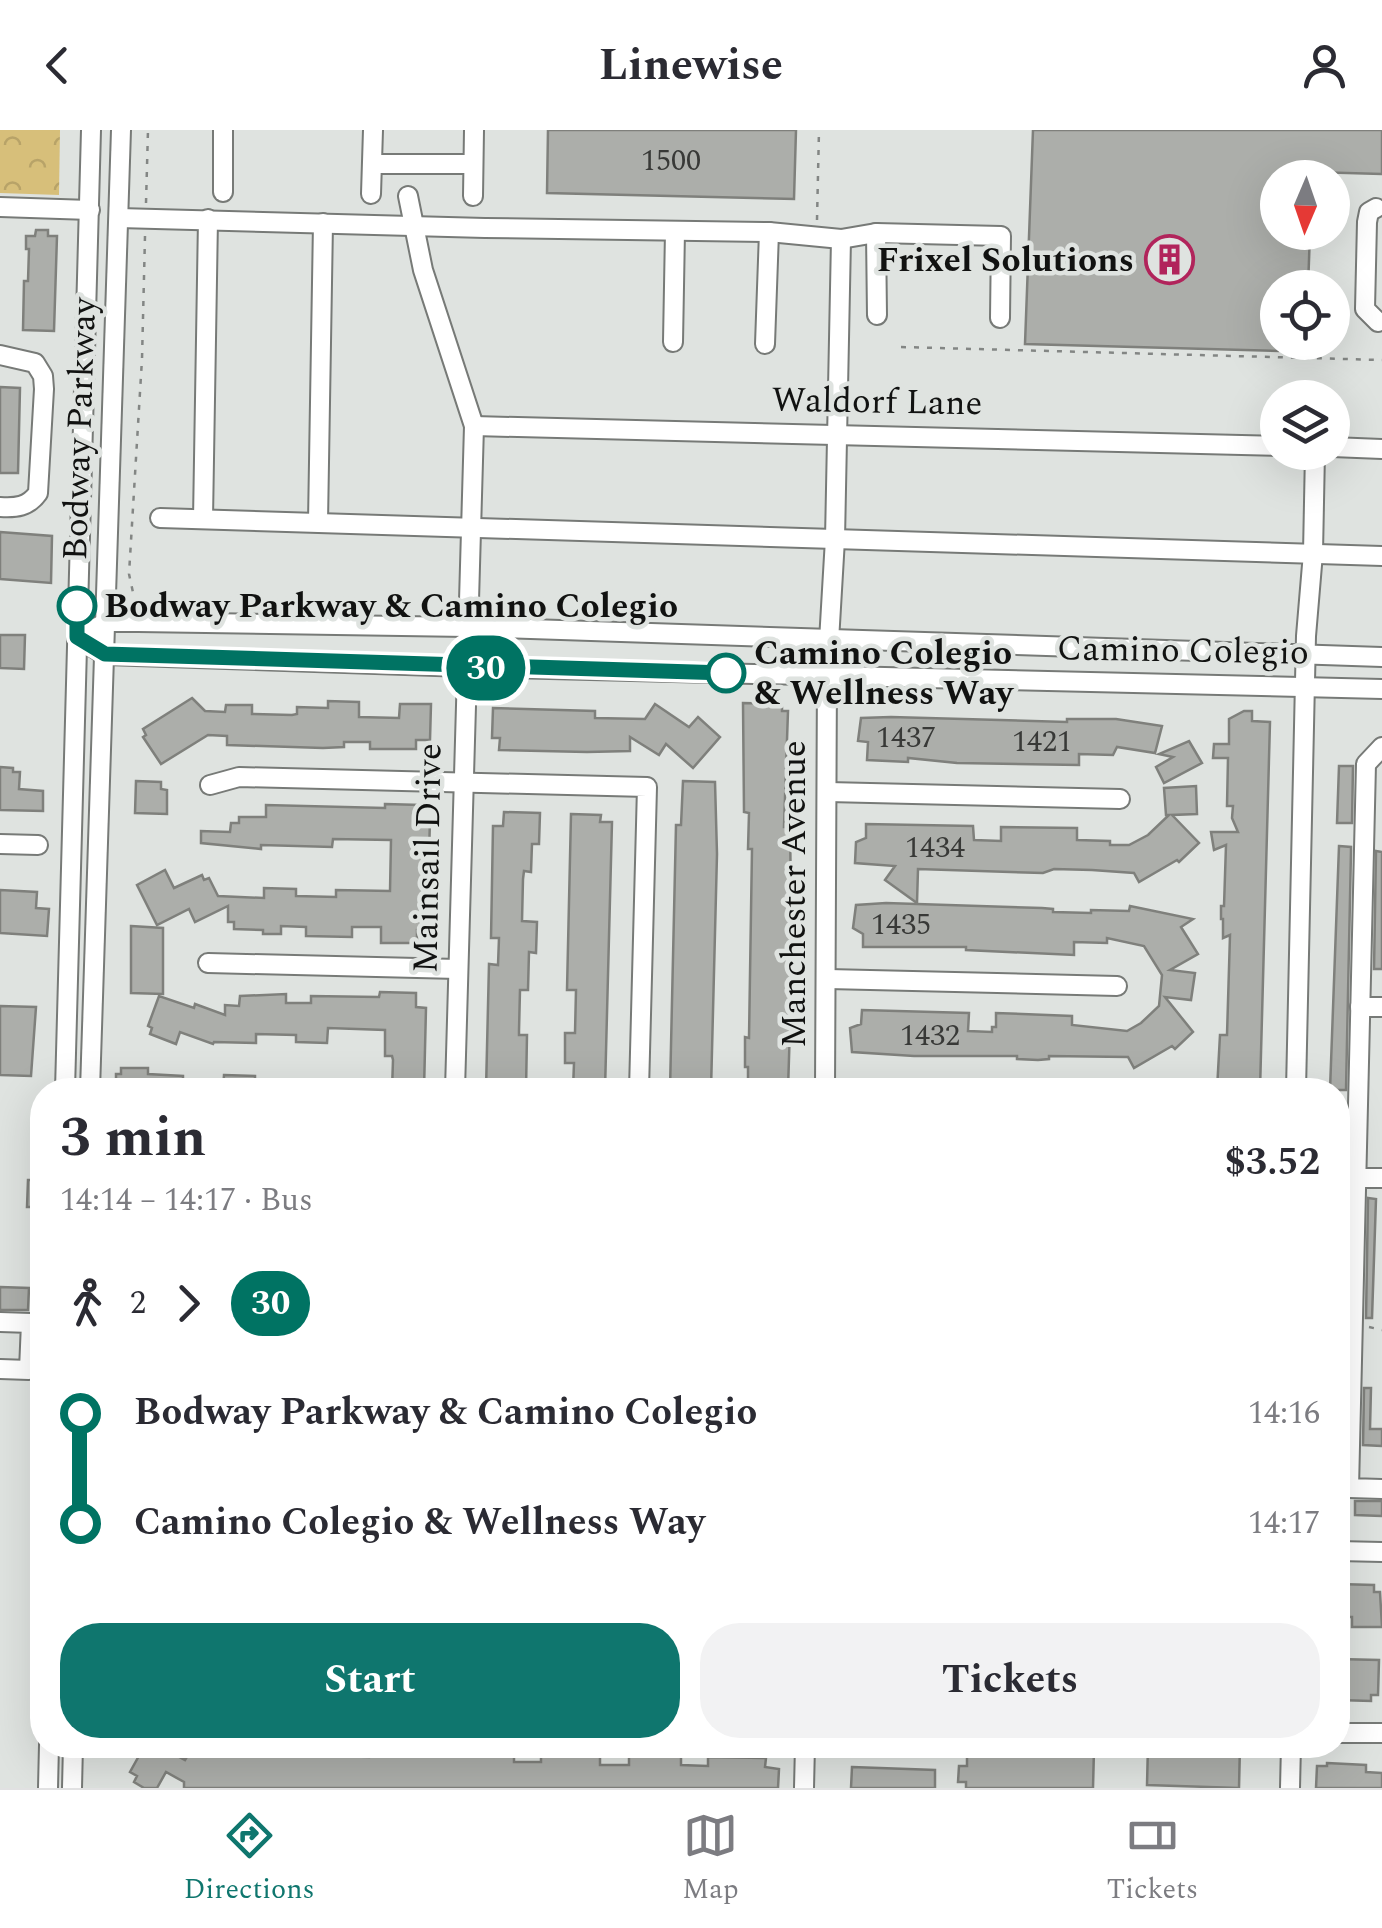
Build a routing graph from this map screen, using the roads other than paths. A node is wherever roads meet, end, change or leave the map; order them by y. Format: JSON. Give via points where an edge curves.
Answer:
{"nodes":[{"id":1,"x":90,"y":130,"type":"edge"},
{"id":2,"x":122,"y":130,"type":"edge"},
{"id":3,"x":223,"y":130,"type":"edge"},
{"id":4,"x":372,"y":130,"type":"edge"},
{"id":5,"x":474,"y":130,"type":"edge"},
{"id":6,"x":373,"y":164,"type":"junction"},
{"id":7,"x":474,"y":164,"type":"junction"},
{"id":8,"x":223,"y":192,"type":"dead end"},
{"id":9,"x":372,"y":194,"type":"dead end"},
{"id":10,"x":408,"y":196,"type":"dead end"},
{"id":11,"x":473,"y":196,"type":"dead end"},
{"id":12,"x":0,"y":207,"type":"edge"},
{"id":13,"x":1376,"y":208,"type":"dead end"},
{"id":14,"x":90,"y":210,"type":"junction"},
{"id":15,"x":120,"y":218,"type":"junction"},
{"id":16,"x":208,"y":220,"type":"junction"},
{"id":17,"x":323,"y":223,"type":"junction"},
{"id":18,"x":413,"y":226,"type":"junction"},
{"id":19,"x":674,"y":231,"type":"junction"},
{"id":20,"x":769,"y":232,"type":"junction"},
{"id":21,"x":876,"y":232,"type":"junction"},
{"id":22,"x":841,"y":239,"type":"junction"},
{"id":23,"x":877,"y":315,"type":"dead end"},
{"id":24,"x":1000,"y":318,"type":"dead end"},
{"id":25,"x":1378,"y":322,"type":"dead end"},
{"id":26,"x":673,"y":342,"type":"dead end"},
{"id":27,"x":765,"y":344,"type":"dead end"},
{"id":28,"x":0,"y":356,"type":"edge"},
{"id":29,"x":474,"y":426,"type":"junction"},
{"id":30,"x":838,"y":433,"type":"junction"},
{"id":31,"x":1260,"y":445,"type":"edge"},
{"id":32,"x":1350,"y":448,"type":"edge"},
{"id":33,"x":1382,"y":450,"type":"edge"},
{"id":34,"x":1314,"y":470,"type":"edge"},
{"id":35,"x":0,"y":507,"type":"edge"},
{"id":36,"x":160,"y":518,"type":"dead end"},
{"id":37,"x":203,"y":518,"type":"junction"},
{"id":38,"x":318,"y":522,"type":"junction"},
{"id":39,"x":470,"y":528,"type":"junction"},
{"id":40,"x":835,"y":539,"type":"junction"},
{"id":41,"x":1313,"y":553,"type":"junction"},
{"id":42,"x":1382,"y":556,"type":"edge"},
{"id":43,"x":107,"y":622,"type":"junction"},
{"id":44,"x":467,"y":627,"type":"junction"},
{"id":45,"x":77,"y":637,"type":"junction"},
{"id":46,"x":829,"y":639,"type":"junction"},
{"id":47,"x":105,"y":654,"type":"junction"},
{"id":48,"x":1306,"y":655,"type":"junction"},
{"id":49,"x":1382,"y":657,"type":"edge"},
{"id":50,"x":466,"y":667,"type":"junction"},
{"id":51,"x":827,"y":675,"type":"junction"},
{"id":52,"x":1306,"y":686,"type":"junction"},
{"id":53,"x":1382,"y":689,"type":"edge"},
{"id":54,"x":1382,"y":747,"type":"edge"},
{"id":55,"x":463,"y":782,"type":"junction"},
{"id":56,"x":210,"y":785,"type":"dead end"},
{"id":57,"x":828,"y":792,"type":"junction"},
{"id":58,"x":1120,"y":799,"type":"dead end"},
{"id":59,"x":0,"y":844,"type":"edge"},
{"id":60,"x":38,"y":845,"type":"dead end"},
{"id":61,"x":208,"y":963,"type":"dead end"},
{"id":62,"x":458,"y":968,"type":"junction"},
{"id":63,"x":828,"y":980,"type":"junction"},
{"id":64,"x":1116,"y":986,"type":"dead end"},
{"id":65,"x":1360,"y":1007,"type":"junction"},
{"id":66,"x":1382,"y":1007,"type":"edge"},
{"id":67,"x":66,"y":1078,"type":"edge"},
{"id":68,"x":90,"y":1078,"type":"edge"},
{"id":69,"x":455,"y":1078,"type":"edge"},
{"id":70,"x":638,"y":1078,"type":"edge"},
{"id":71,"x":825,"y":1078,"type":"edge"},
{"id":72,"x":1296,"y":1078,"type":"edge"},
{"id":73,"x":1350,"y":1166,"type":"edge"},
{"id":74,"x":1358,"y":1170,"type":"junction"},
{"id":75,"x":1382,"y":1178,"type":"edge"},
{"id":76,"x":0,"y":1322,"type":"edge"},
{"id":77,"x":30,"y":1322,"type":"edge"},
{"id":78,"x":30,"y":1346,"type":"edge"},
{"id":79,"x":0,"y":1369,"type":"edge"},
{"id":80,"x":1350,"y":1453,"type":"edge"},
{"id":81,"x":1350,"y":1488,"type":"edge"},
{"id":82,"x":1382,"y":1489,"type":"edge"},
{"id":83,"x":1350,"y":1551,"type":"edge"},
{"id":84,"x":1382,"y":1552,"type":"edge"},
{"id":85,"x":1350,"y":1733,"type":"edge"},
{"id":86,"x":1382,"y":1734,"type":"edge"},
{"id":87,"x":49,"y":1758,"type":"edge"},
{"id":88,"x":73,"y":1758,"type":"edge"},
{"id":89,"x":805,"y":1758,"type":"edge"},
{"id":90,"x":1291,"y":1758,"type":"edge"},
{"id":91,"x":48,"y":1788,"type":"edge"},
{"id":92,"x":72,"y":1788,"type":"edge"},
{"id":93,"x":804,"y":1788,"type":"edge"},
{"id":94,"x":1290,"y":1788,"type":"edge"}],
"edges":[{"from":1,"to":14,"type":"street","name":"Bodway Parkway"},
{"from":2,"to":15,"type":"street","name":"Bodway Parkway"},
{"from":3,"to":8,"type":"street"},
{"from":4,"to":6,"type":"street"},
{"from":5,"to":7,"type":"street"},
{"from":6,"to":7,"type":"street"},
{"from":6,"to":9,"type":"street"},
{"from":7,"to":11,"type":"street"},
{"from":10,"to":18,"type":"street"},
{"from":12,"to":14,"type":"street"},
{"from":13,"to":25,"type":"street","via":[[1368,212],[1364,310]]},
{"from":14,"to":45,"type":"street","name":"Bodway Parkway"},
{"from":15,"to":16,"type":"street"},
{"from":15,"to":43,"type":"street","name":"Bodway Parkway"},
{"from":16,"to":17,"type":"street"},
{"from":16,"to":37,"type":"street"},
{"from":17,"to":18,"type":"street"},
{"from":17,"to":38,"type":"street"},
{"from":18,"to":19,"type":"street"},
{"from":18,"to":29,"type":"street"},
{"from":19,"to":20,"type":"street"},
{"from":19,"to":26,"type":"street"},
{"from":20,"to":22,"type":"street"},
{"from":20,"to":27,"type":"street"},
{"from":21,"to":22,"type":"street"},
{"from":21,"to":23,"type":"street"},
{"from":21,"to":24,"type":"street","via":[[1000,236]]},
{"from":22,"to":30,"type":"street","name":"Manchester Avenue"},
{"from":28,"to":35,"type":"street","via":[[36,364],[44,389],[40,483],[32,502]]},
{"from":29,"to":30,"type":"street","name":"Waldorf Lane"},
{"from":29,"to":39,"type":"street","name":"Mainsail Drive"},
{"from":30,"to":31,"type":"street","name":"Waldorf Lane"},
{"from":30,"to":40,"type":"street","name":"Manchester Avenue"},
{"from":32,"to":33,"type":"street"},
{"from":34,"to":41,"type":"street"},
{"from":36,"to":37,"type":"street"},
{"from":37,"to":38,"type":"street"},
{"from":38,"to":39,"type":"street"},
{"from":39,"to":40,"type":"street"},
{"from":39,"to":44,"type":"street","name":"Mainsail Drive"},
{"from":40,"to":41,"type":"street"},
{"from":40,"to":46,"type":"street","name":"Manchester Avenue"},
{"from":41,"to":42,"type":"street"},
{"from":41,"to":48,"type":"street"},
{"from":43,"to":44,"type":"street","name":"Camino Colegio"},
{"from":43,"to":45,"type":"street","name":"Camino Colegio"},
{"from":43,"to":47,"type":"street","name":"Bodway Parkway"},
{"from":44,"to":46,"type":"street","name":"Camino Colegio"},
{"from":44,"to":50,"type":"street","name":"Mainsail Drive"},
{"from":45,"to":47,"type":"street","name":"Camino Colegio"},
{"from":45,"to":67,"type":"street","name":"Bodway Parkway"},
{"from":46,"to":48,"type":"street","name":"Camino Colegio"},
{"from":46,"to":51,"type":"street","name":"Manchester Avenue"},
{"from":47,"to":50,"type":"street","name":"Camino Colegio"},
{"from":47,"to":68,"type":"street","name":"Bodway Parkway"},
{"from":48,"to":49,"type":"street","name":"Camino Colegio"},
{"from":48,"to":52,"type":"street"},
{"from":50,"to":51,"type":"street","name":"Camino Colegio"},
{"from":50,"to":55,"type":"street","name":"Mainsail Drive"},
{"from":51,"to":52,"type":"street","name":"Camino Colegio"},
{"from":51,"to":57,"type":"street","name":"Manchester Avenue"},
{"from":52,"to":53,"type":"street","name":"Camino Colegio"},
{"from":52,"to":72,"type":"street"},
{"from":54,"to":65,"type":"street","via":[[1366,764]]},
{"from":55,"to":56,"type":"street","via":[[239,777]]},
{"from":55,"to":62,"type":"street","name":"Mainsail Drive"},
{"from":55,"to":70,"type":"street","via":[[647,788]]},
{"from":57,"to":58,"type":"street"},
{"from":57,"to":63,"type":"street","name":"Manchester Avenue"},
{"from":59,"to":60,"type":"street"},
{"from":61,"to":62,"type":"street"},
{"from":62,"to":69,"type":"street","name":"Mainsail Drive"},
{"from":63,"to":64,"type":"street"},
{"from":63,"to":71,"type":"street","name":"Manchester Avenue"},
{"from":65,"to":66,"type":"street"},
{"from":65,"to":74,"type":"street"},
{"from":73,"to":74,"type":"street"},
{"from":74,"to":75,"type":"street"},
{"from":74,"to":80,"type":"street"},
{"from":76,"to":77,"type":"street"},
{"from":78,"to":79,"type":"street","via":[[29,1370]]},
{"from":81,"to":82,"type":"street"},
{"from":83,"to":84,"type":"street"},
{"from":85,"to":86,"type":"street"},
{"from":87,"to":91,"type":"street"},
{"from":88,"to":92,"type":"street"},
{"from":89,"to":93,"type":"street"},
{"from":90,"to":94,"type":"street"}]}
